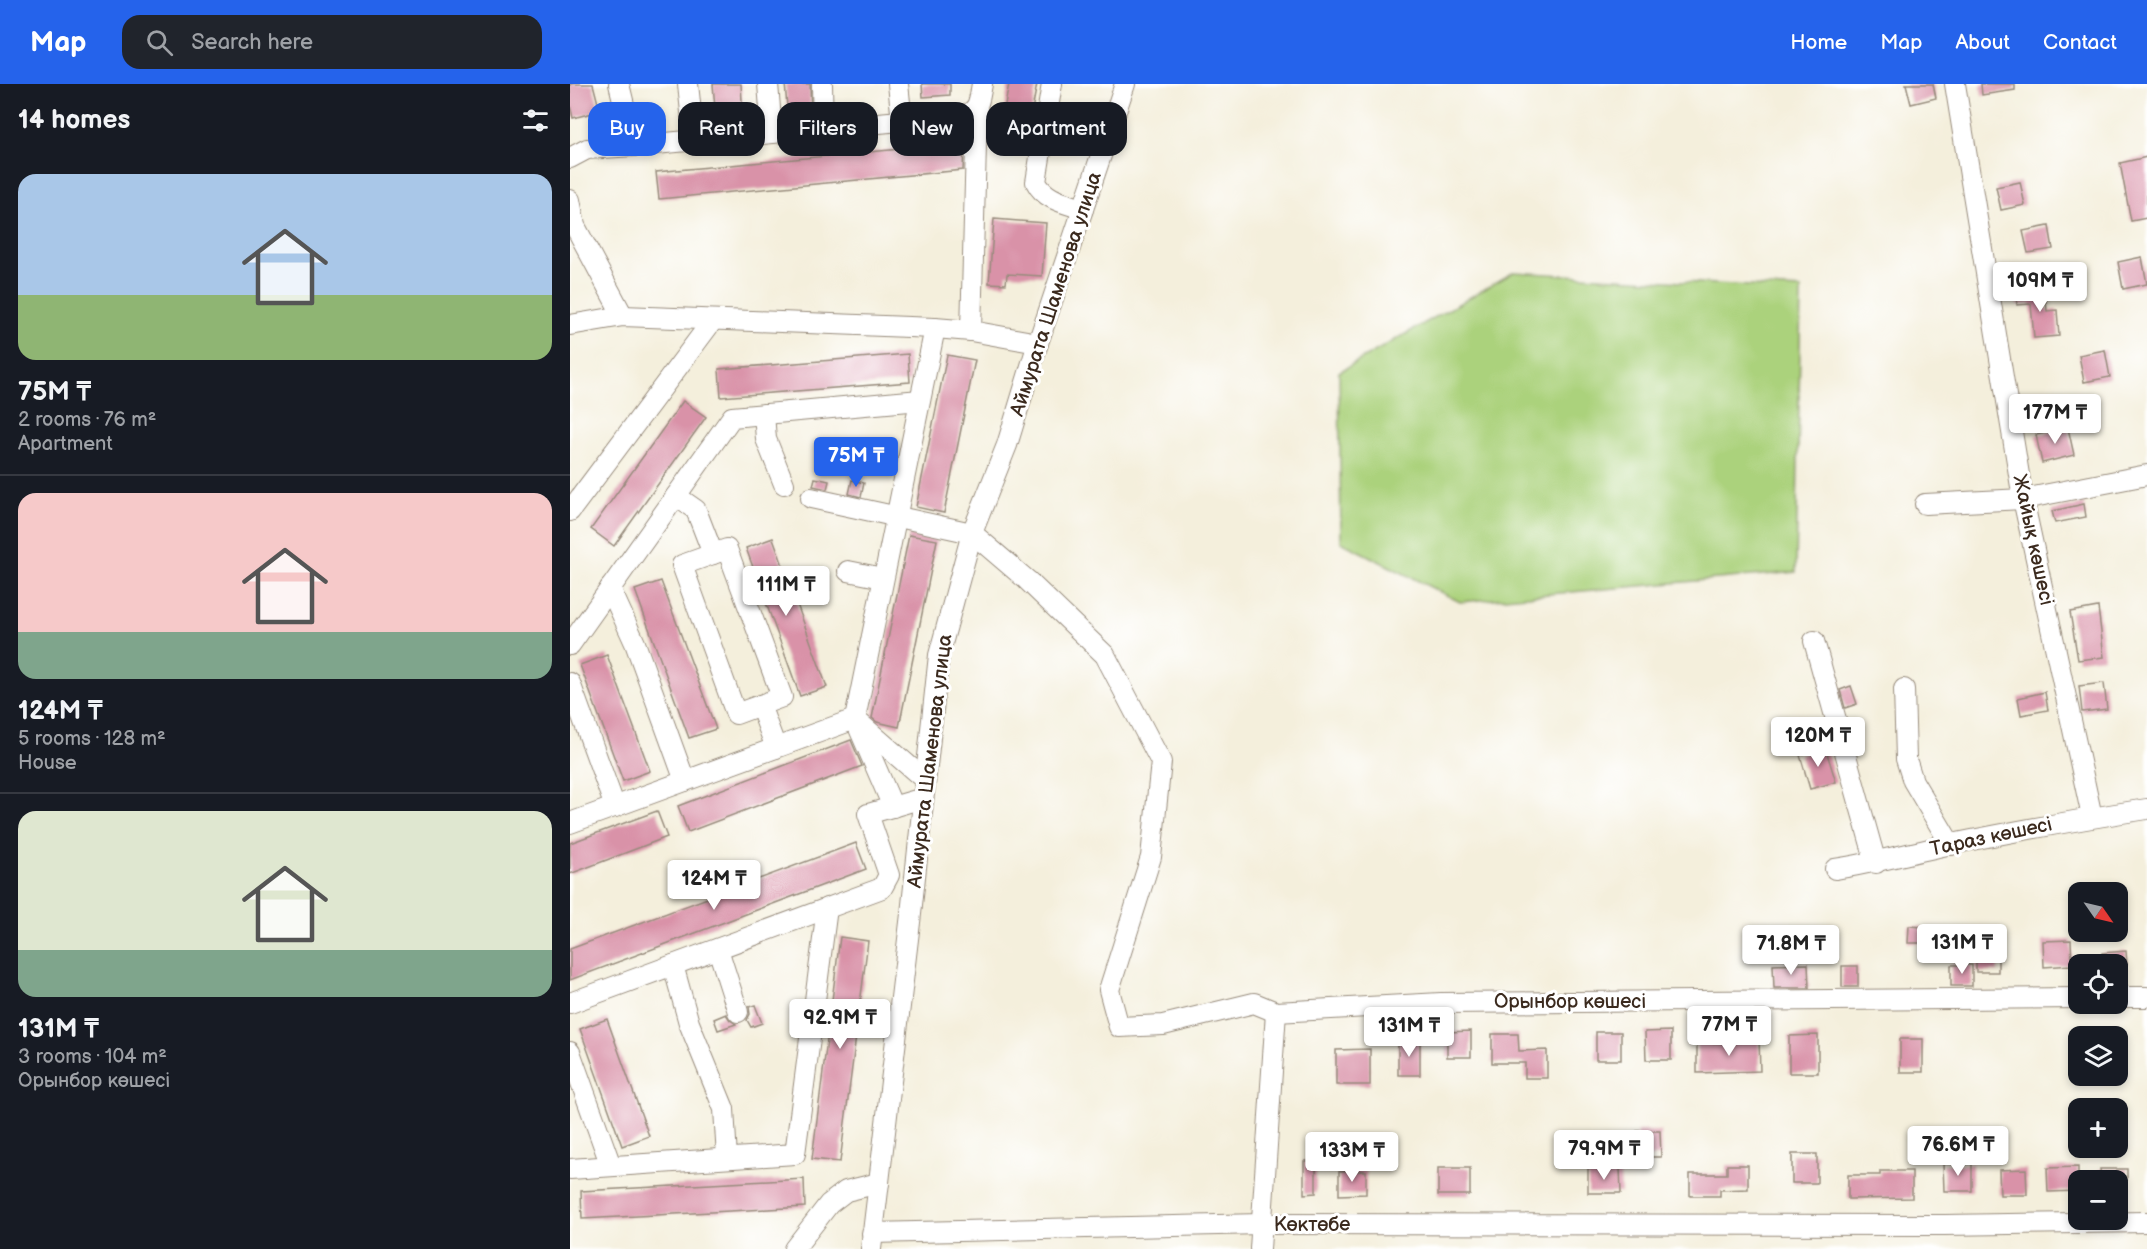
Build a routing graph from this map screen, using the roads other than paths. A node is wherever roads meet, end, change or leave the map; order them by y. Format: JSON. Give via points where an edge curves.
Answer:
{"nodes":[{"id":1,"x":619,"y":84,"type":"edge"},
{"id":2,"x":688,"y":84,"type":"edge"},
{"id":3,"x":768,"y":84,"type":"edge"},
{"id":4,"x":822,"y":84,"type":"edge"},
{"id":5,"x":898,"y":84,"type":"edge"},
{"id":6,"x":981,"y":84,"type":"edge"},
{"id":7,"x":1052,"y":84,"type":"edge"},
{"id":8,"x":1125,"y":84,"type":"edge"},
{"id":9,"x":1955,"y":84,"type":"edge"},
{"id":10,"x":623,"y":102,"type":"edge"},
{"id":11,"x":690,"y":102,"type":"edge"},
{"id":12,"x":822,"y":102,"type":"edge"},
{"id":13,"x":900,"y":102,"type":"edge"},
{"id":14,"x":977,"y":108,"type":"junction"},
{"id":15,"x":974,"y":111,"type":"edge"},
{"id":16,"x":772,"y":133,"type":"junction"},
{"id":17,"x":777,"y":133,"type":"edge"},
{"id":18,"x":765,"y":134,"type":"edge"},
{"id":19,"x":588,"y":149,"type":"edge"},
{"id":20,"x":570,"y":158,"type":"edge"},
{"id":21,"x":570,"y":200,"type":"edge"},
{"id":22,"x":1083,"y":209,"type":"junction"},
{"id":23,"x":623,"y":316,"type":"junction"},
{"id":24,"x":713,"y":320,"type":"junction"},
{"id":25,"x":570,"y":325,"type":"edge"},
{"id":26,"x":935,"y":328,"type":"junction"},
{"id":27,"x":971,"y":331,"type":"junction"},
{"id":28,"x":1038,"y":344,"type":"junction"},
{"id":29,"x":920,"y":400,"type":"junction"},
{"id":30,"x":764,"y":414,"type":"junction"},
{"id":31,"x":2147,"y":475,"type":"edge"},
{"id":32,"x":784,"y":484,"type":"dead end"},
{"id":33,"x":676,"y":496,"type":"junction"},
{"id":34,"x":811,"y":498,"type":"dead end"},
{"id":35,"x":2023,"y":499,"type":"junction"},
{"id":36,"x":1925,"y":504,"type":"dead end"},
{"id":37,"x":570,"y":511,"type":"edge"},
{"id":38,"x":896,"y":516,"type":"junction"},
{"id":39,"x":972,"y":533,"type":"junction"},
{"id":40,"x":713,"y":554,"type":"junction"},
{"id":41,"x":848,"y":572,"type":"dead end"},
{"id":42,"x":884,"y":578,"type":"junction"},
{"id":43,"x":610,"y":588,"type":"junction"},
{"id":44,"x":1814,"y":641,"type":"dead end"},
{"id":45,"x":570,"y":645,"type":"edge"},
{"id":46,"x":570,"y":683,"type":"edge"},
{"id":47,"x":1904,"y":689,"type":"dead end"},
{"id":48,"x":760,"y":705,"type":"junction"},
{"id":49,"x":855,"y":718,"type":"junction"},
{"id":50,"x":776,"y":748,"type":"junction"},
{"id":51,"x":686,"y":781,"type":"junction"},
{"id":52,"x":924,"y":789,"type":"junction"},
{"id":53,"x":615,"y":807,"type":"junction"},
{"id":54,"x":893,"y":807,"type":"junction"},
{"id":55,"x":2147,"y":809,"type":"edge"},
{"id":56,"x":2092,"y":817,"type":"junction"},
{"id":57,"x":570,"y":823,"type":"edge"},
{"id":58,"x":1951,"y":845,"type":"junction"},
{"id":59,"x":1876,"y":863,"type":"junction"},
{"id":60,"x":1836,"y":869,"type":"dead end"},
{"id":61,"x":827,"y":908,"type":"junction"},
{"id":62,"x":718,"y":949,"type":"junction"},
{"id":63,"x":673,"y":965,"type":"junction"},
{"id":64,"x":2147,"y":997,"type":"edge"},
{"id":65,"x":2068,"y":998,"type":"edge"},
{"id":66,"x":2128,"y":998,"type":"edge"},
{"id":67,"x":570,"y":1003,"type":"edge"},
{"id":68,"x":738,"y":1012,"type":"dead end"},
{"id":69,"x":1276,"y":1012,"type":"junction"},
{"id":70,"x":570,"y":1052,"type":"edge"},
{"id":71,"x":727,"y":1158,"type":"junction"},
{"id":72,"x":611,"y":1166,"type":"junction"},
{"id":73,"x":570,"y":1169,"type":"edge"},
{"id":74,"x":879,"y":1183,"type":"junction"},
{"id":75,"x":2147,"y":1222,"type":"edge"},
{"id":76,"x":1262,"y":1224,"type":"junction"},
{"id":77,"x":872,"y":1241,"type":"edge"},
{"id":78,"x":794,"y":1249,"type":"edge"},
{"id":79,"x":1260,"y":1249,"type":"edge"}],
"edges":[{"from":1,"to":10,"type":"street"},
{"from":2,"to":11,"type":"street"},
{"from":3,"to":16,"type":"street"},
{"from":4,"to":12,"type":"street"},
{"from":5,"to":13,"type":"street"},
{"from":6,"to":14,"type":"street"},
{"from":7,"to":22,"type":"street","via":[[1036,182],[1040,191],[1052,199]]},
{"from":8,"to":22,"type":"street","name":"Аймурата Шаменова улица"},
{"from":9,"to":35,"type":"street","name":"Жайық көшесі"},
{"from":14,"to":15,"type":"street"},
{"from":14,"to":27,"type":"street"},
{"from":16,"to":17,"type":"street"},
{"from":16,"to":18,"type":"street"},
{"from":19,"to":20,"type":"street"},
{"from":21,"to":23,"type":"street","via":[[575,226]]},
{"from":22,"to":28,"type":"street","name":"Аймурата Шаменова улица"},
{"from":23,"to":24,"type":"street"},
{"from":23,"to":25,"type":"street"},
{"from":24,"to":26,"type":"street"},
{"from":24,"to":37,"type":"street"},
{"from":26,"to":27,"type":"street"},
{"from":26,"to":29,"type":"street"},
{"from":27,"to":28,"type":"street"},
{"from":28,"to":39,"type":"street","name":"Аймурата Шаменова улица","via":[[1006,445]]},
{"from":29,"to":30,"type":"street"},
{"from":29,"to":38,"type":"street"},
{"from":30,"to":32,"type":"street","via":[[766,439]]},
{"from":30,"to":33,"type":"street","via":[[732,417]]},
{"from":31,"to":35,"type":"street"},
{"from":33,"to":40,"type":"street","via":[[696,510]]},
{"from":33,"to":43,"type":"street"},
{"from":34,"to":38,"type":"street"},
{"from":35,"to":36,"type":"street"},
{"from":35,"to":56,"type":"street","name":"Жайық көшесі"},
{"from":38,"to":39,"type":"street"},
{"from":38,"to":42,"type":"street"},
{"from":39,"to":52,"type":"street","name":"Аймурата Шаменова улица","via":[[939,655]]},
{"from":39,"to":69,"type":"street","name":"Орынбор көшесі","via":[[1105,655],[1161,762],[1151,857],[1109,990],[1119,1027],[1163,1025],[1254,1003]]},
{"from":40,"to":48,"type":"street","via":[[727,549],[782,697]]},
{"from":40,"to":48,"type":"street","via":[[682,566],[736,714]]},
{"from":41,"to":42,"type":"street"},
{"from":42,"to":49,"type":"street"},
{"from":43,"to":45,"type":"street"},
{"from":43,"to":51,"type":"street","via":[[635,643]]},
{"from":44,"to":59,"type":"street"},
{"from":46,"to":53,"type":"street"},
{"from":47,"to":58,"type":"street","via":[[1906,759],[1913,781]]},
{"from":48,"to":50,"type":"street"},
{"from":49,"to":50,"type":"street"},
{"from":49,"to":52,"type":"street"},
{"from":49,"to":54,"type":"street"},
{"from":50,"to":51,"type":"street"},
{"from":51,"to":53,"type":"street"},
{"from":52,"to":54,"type":"street"},
{"from":52,"to":74,"type":"street","name":"Аймурата Шаменова улица"},
{"from":53,"to":57,"type":"street"},
{"from":54,"to":61,"type":"street","via":[[868,814],[889,875],[882,888]]},
{"from":55,"to":56,"type":"street","name":"Тараз көшесі"},
{"from":56,"to":58,"type":"street","name":"Тараз көшесі"},
{"from":58,"to":59,"type":"street","name":"Тараз көшесі"},
{"from":59,"to":60,"type":"street","name":"Тараз көшесі"},
{"from":61,"to":62,"type":"street"},
{"from":61,"to":71,"type":"street","via":[[795,1154]]},
{"from":62,"to":63,"type":"street"},
{"from":62,"to":68,"type":"street"},
{"from":63,"to":67,"type":"street"},
{"from":63,"to":71,"type":"street","via":[[689,1023],[724,1109]]},
{"from":64,"to":66,"type":"street"},
{"from":65,"to":69,"type":"street","name":"Орынбор көшесі","via":[[1442,1003]]},
{"from":69,"to":76,"type":"street"},
{"from":70,"to":72,"type":"street"},
{"from":71,"to":72,"type":"street"},
{"from":72,"to":73,"type":"street"},
{"from":74,"to":77,"type":"street","name":"Аймурата Шаменова улица"},
{"from":74,"to":78,"type":"street","via":[[846,1191],[829,1204]]},
{"from":75,"to":76,"type":"street","name":"Көктөбе"},
{"from":76,"to":77,"type":"street","name":"Көктөбе"},
{"from":76,"to":79,"type":"street"}]}
